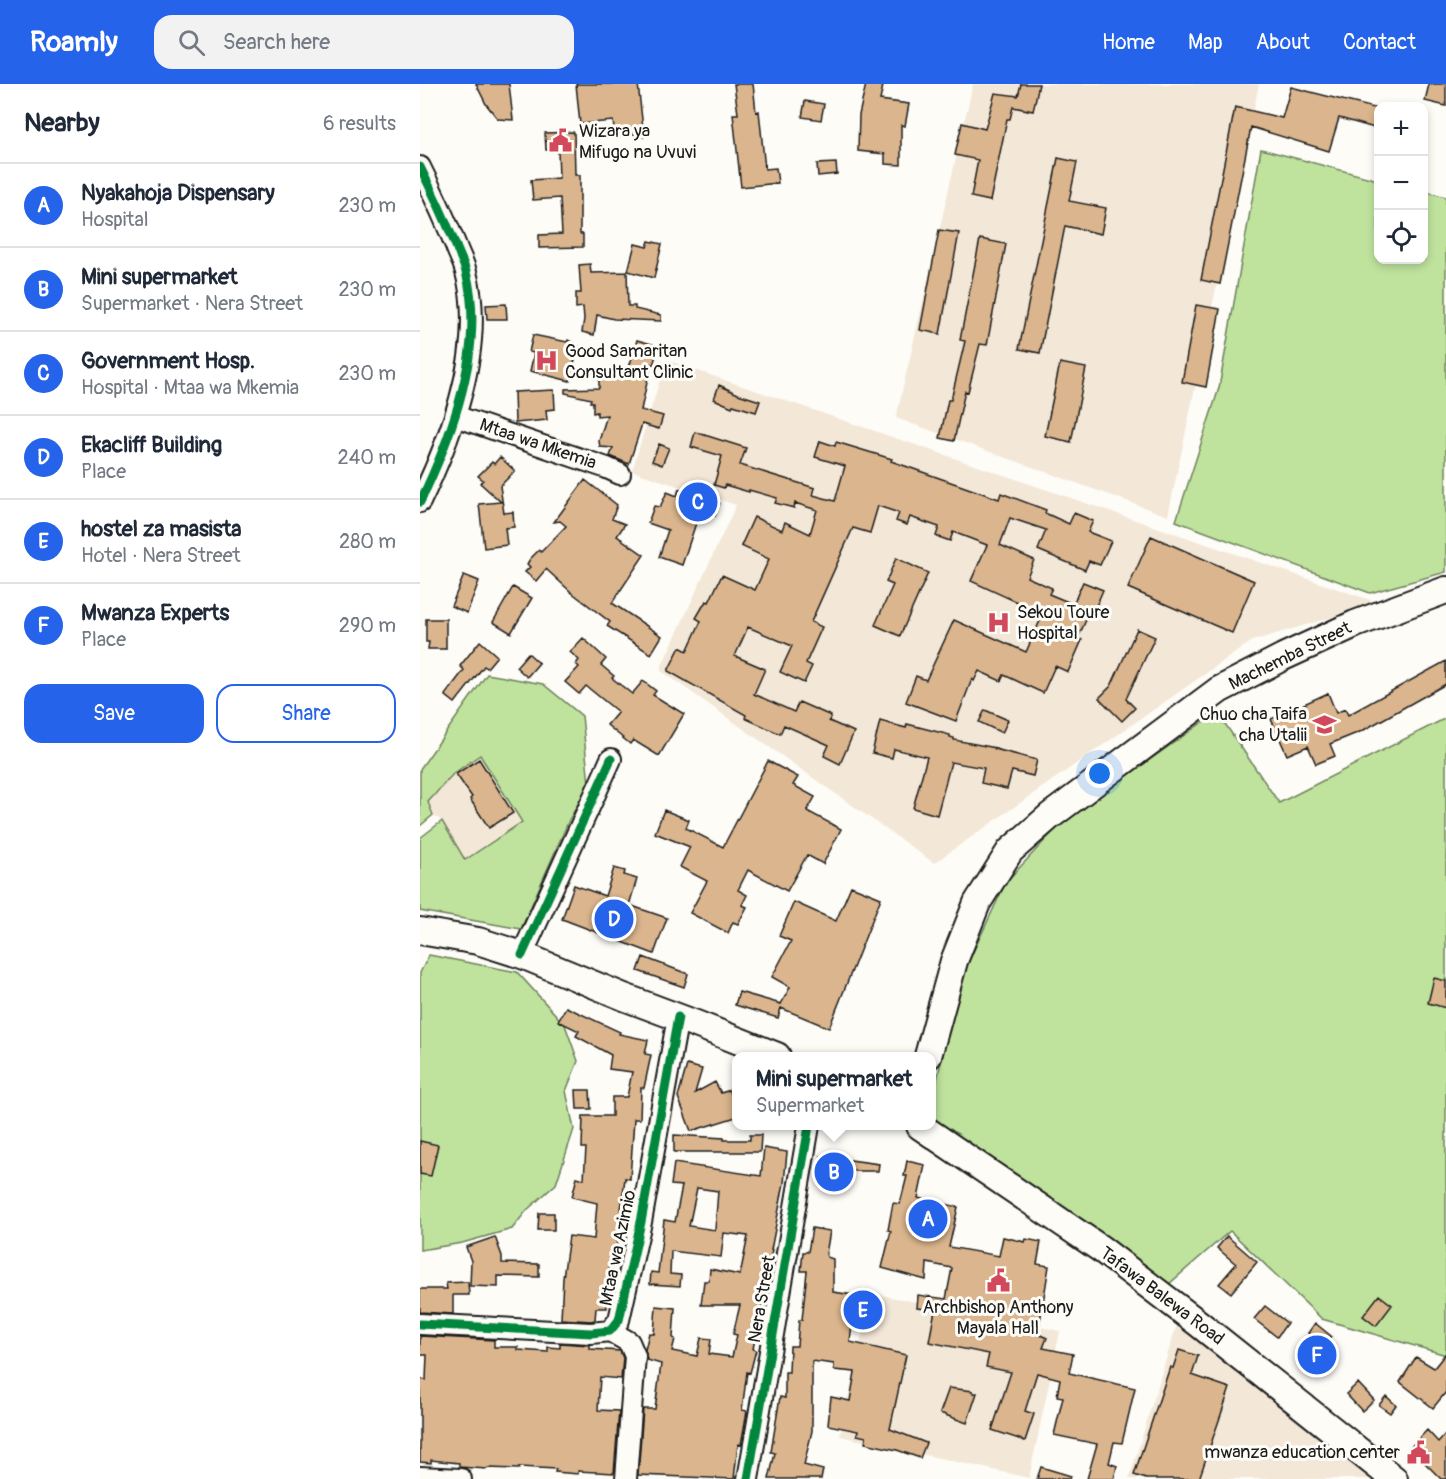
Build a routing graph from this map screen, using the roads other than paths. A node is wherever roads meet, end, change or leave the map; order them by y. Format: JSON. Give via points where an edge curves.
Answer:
{"nodes":[{"id":1,"x":420,"y":167,"type":"edge"},
{"id":2,"x":455,"y":416,"type":"junction"},
{"id":3,"x":620,"y":474,"type":"dead end"},
{"id":4,"x":420,"y":502,"type":"edge"},
{"id":5,"x":1446,"y":590,"type":"edge"},
{"id":6,"x":611,"y":759,"type":"dead end"},
{"id":7,"x":420,"y":931,"type":"edge"},
{"id":8,"x":522,"y":955,"type":"junction"},
{"id":9,"x":678,"y":1017,"type":"junction"},
{"id":10,"x":767,"y":1052,"type":"edge"},
{"id":11,"x":929,"y":1052,"type":"edge"},
{"id":12,"x":808,"y":1130,"type":"edge"},
{"id":13,"x":927,"y":1130,"type":"edge"},
{"id":14,"x":420,"y":1324,"type":"edge"},
{"id":15,"x":609,"y":1331,"type":"junction"},
{"id":16,"x":420,"y":1477,"type":"edge"},
{"id":17,"x":461,"y":1479,"type":"edge"},
{"id":18,"x":626,"y":1479,"type":"edge"},
{"id":19,"x":748,"y":1479,"type":"edge"},
{"id":20,"x":1394,"y":1479,"type":"edge"}],
"edges":[{"from":1,"to":2,"type":"street","via":[[466,272],[472,313],[470,353]]},
{"from":2,"to":3,"type":"street","name":"Mtaa wa Mkemia"},
{"from":2,"to":4,"type":"street"},
{"from":5,"to":11,"type":"main road","name":"Machemba Street","via":[[1355,624],[1219,690],[1073,798],[1010,851],[977,903],[954,961]]},
{"from":6,"to":8,"type":"street"},
{"from":7,"to":8,"type":"main road","via":[[477,941]]},
{"from":8,"to":9,"type":"main road"},
{"from":9,"to":10,"type":"main road"},
{"from":9,"to":15,"type":"street","name":"Mtaa wa Azimio","via":[[624,1305],[619,1320]]},
{"from":12,"to":19,"type":"street","name":"Nera Street"},
{"from":13,"to":20,"type":"main road","name":"Tafawa Balewa Road","via":[[1101,1249]]},
{"from":14,"to":15,"type":"street","name":"Mtaa wa Azimio"},
{"from":15,"to":18,"type":"street","via":[[630,1342],[635,1356]]},
{"from":16,"to":17,"type":"street"}]}
